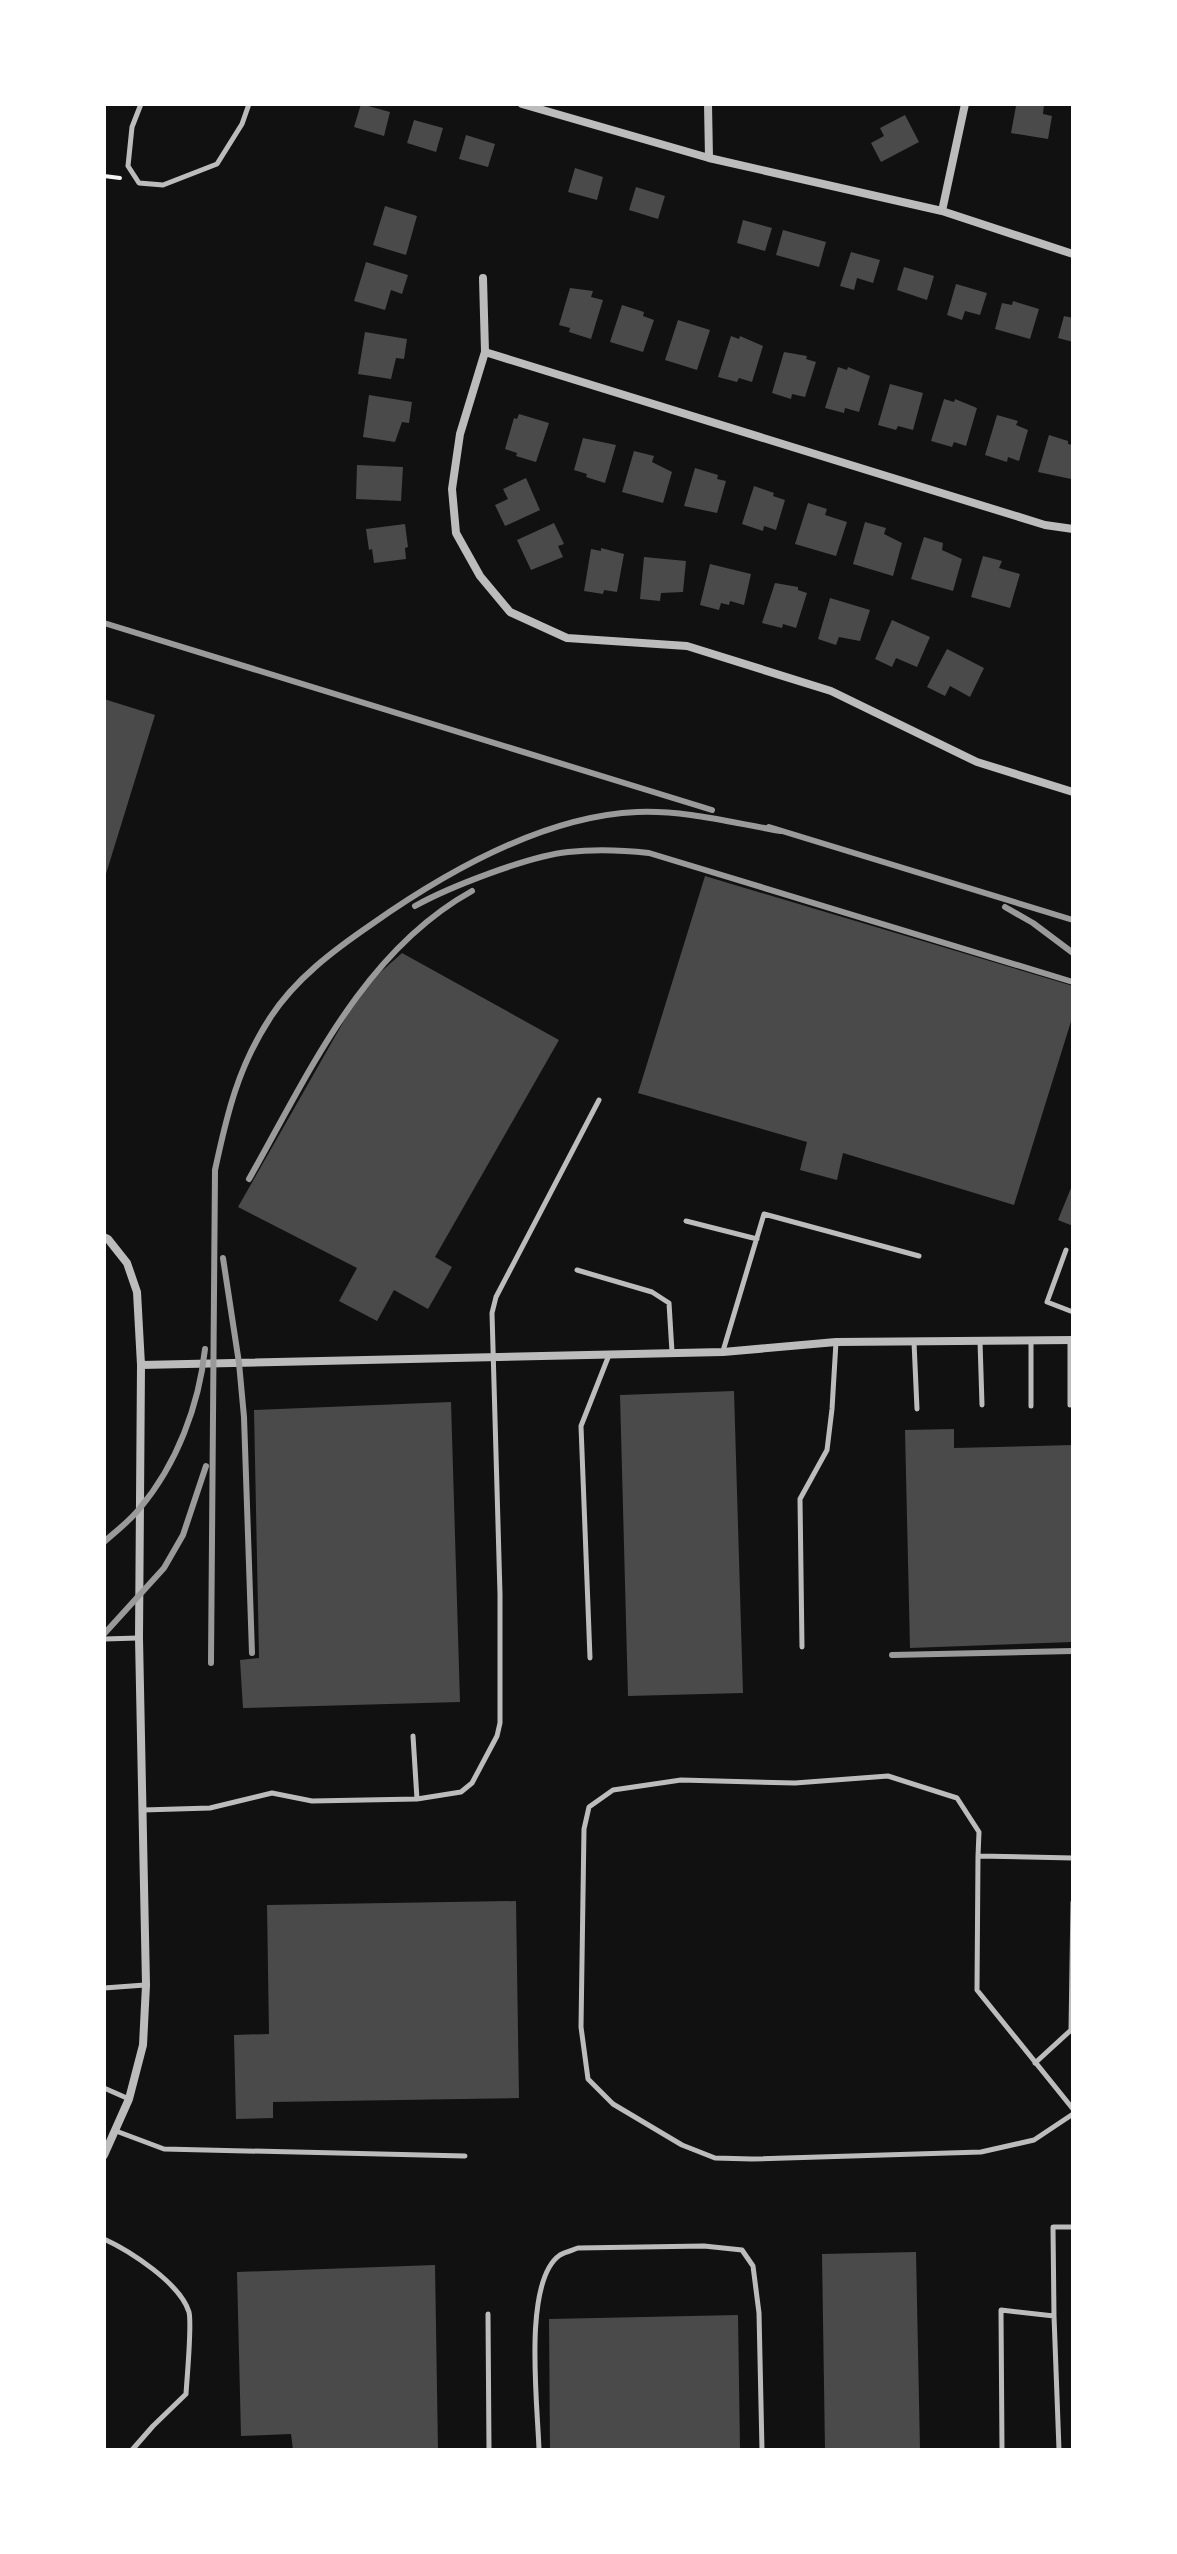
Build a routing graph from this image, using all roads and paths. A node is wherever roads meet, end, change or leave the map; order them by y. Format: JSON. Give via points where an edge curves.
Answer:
{"nodes":[{"id":1,"x":141,"y":104,"type":"edge"},
{"id":2,"x":249,"y":104,"type":"edge"},
{"id":3,"x":522,"y":104,"type":"edge"},
{"id":4,"x":708,"y":104,"type":"edge"},
{"id":5,"x":965,"y":104,"type":"edge"},
{"id":6,"x":709,"y":158,"type":"junction"},
{"id":7,"x":104,"y":176,"type":"edge"},
{"id":8,"x":120,"y":178,"type":"dead end"},
{"id":9,"x":942,"y":211,"type":"junction"},
{"id":10,"x":1073,"y":254,"type":"edge"},
{"id":11,"x":483,"y":278,"type":"dead end"},
{"id":12,"x":485,"y":352,"type":"junction"},
{"id":13,"x":1073,"y":529,"type":"edge"},
{"id":14,"x":1073,"y":792,"type":"edge"},
{"id":15,"x":599,"y":1100,"type":"dead end"},
{"id":16,"x":686,"y":1221,"type":"dead end"},
{"id":17,"x":106,"y":1238,"type":"edge"},
{"id":18,"x":757,"y":1239,"type":"junction"},
{"id":19,"x":1066,"y":1250,"type":"dead end"},
{"id":20,"x":919,"y":1256,"type":"dead end"},
{"id":21,"x":577,"y":1270,"type":"dead end"},
{"id":22,"x":1073,"y":1312,"type":"edge"},
{"id":23,"x":1031,"y":1340,"type":"junction"},
{"id":24,"x":1072,"y":1340,"type":"edge"},
{"id":25,"x":980,"y":1341,"type":"junction"},
{"id":26,"x":836,"y":1342,"type":"junction"},
{"id":27,"x":914,"y":1342,"type":"junction"},
{"id":28,"x":723,"y":1352,"type":"junction"},
{"id":29,"x":672,"y":1353,"type":"junction"},
{"id":30,"x":610,"y":1355,"type":"junction"},
{"id":31,"x":493,"y":1357,"type":"junction"},
{"id":32,"x":141,"y":1365,"type":"junction"},
{"id":33,"x":982,"y":1405,"type":"dead end"},
{"id":34,"x":1070,"y":1405,"type":"dead end"},
{"id":35,"x":1031,"y":1406,"type":"dead end"},
{"id":36,"x":917,"y":1409,"type":"dead end"},
{"id":37,"x":139,"y":1638,"type":"junction"},
{"id":38,"x":104,"y":1639,"type":"edge"},
{"id":39,"x":802,"y":1647,"type":"dead end"},
{"id":40,"x":590,"y":1658,"type":"dead end"},
{"id":41,"x":413,"y":1736,"type":"dead end"},
{"id":42,"x":417,"y":1799,"type":"junction"},
{"id":43,"x":143,"y":1810,"type":"junction"},
{"id":44,"x":978,"y":1856,"type":"junction"},
{"id":45,"x":1073,"y":1858,"type":"edge"},
{"id":46,"x":1073,"y":1902,"type":"edge"},
{"id":47,"x":146,"y":1985,"type":"junction"},
{"id":48,"x":104,"y":1988,"type":"edge"},
{"id":49,"x":1035,"y":2063,"type":"junction"},
{"id":50,"x":104,"y":2088,"type":"edge"},
{"id":51,"x":129,"y":2099,"type":"junction"},
{"id":52,"x":1073,"y":2112,"type":"edge"},
{"id":53,"x":116,"y":2131,"type":"junction"},
{"id":54,"x":104,"y":2155,"type":"edge"},
{"id":55,"x":465,"y":2156,"type":"dead end"},
{"id":56,"x":1073,"y":2227,"type":"edge"},
{"id":57,"x":104,"y":2239,"type":"edge"},
{"id":58,"x":488,"y":2314,"type":"dead end"},
{"id":59,"x":1054,"y":2316,"type":"junction"},
{"id":60,"x":132,"y":2450,"type":"edge"},
{"id":61,"x":489,"y":2450,"type":"edge"},
{"id":62,"x":539,"y":2450,"type":"edge"},
{"id":63,"x":762,"y":2450,"type":"edge"},
{"id":64,"x":1002,"y":2450,"type":"edge"},
{"id":65,"x":1059,"y":2450,"type":"edge"}],
"edges":[{"from":1,"to":2,"type":"lane","via":[[132,127],[128,166],[139,183],[163,185],[217,164]]},
{"from":3,"to":6,"type":"street"},
{"from":4,"to":6,"type":"street"},
{"from":5,"to":9,"type":"street"},
{"from":6,"to":9,"type":"street"},
{"from":7,"to":8,"type":"path"},
{"from":9,"to":10,"type":"street"},
{"from":11,"to":12,"type":"street"},
{"from":12,"to":13,"type":"street","via":[[1045,525]]},
{"from":12,"to":14,"type":"street","via":[[460,434],[452,489],[456,533],[480,576],[510,612],[567,638],[687,646],[831,691],[977,762]]},
{"from":15,"to":31,"type":"lane","via":[[496,1297]]},
{"from":16,"to":18,"type":"lane"},
{"from":17,"to":32,"type":"street","via":[[127,1263],[137,1292]]},
{"from":18,"to":20,"type":"lane","via":[[764,1214]]},
{"from":18,"to":28,"type":"lane"},
{"from":19,"to":22,"type":"lane","via":[[1047,1302]]},
{"from":21,"to":29,"type":"lane","via":[[652,1292],[669,1303]]},
{"from":23,"to":24,"type":"street"},
{"from":23,"to":25,"type":"street"},
{"from":23,"to":35,"type":"lane"},
{"from":24,"to":34,"type":"lane"},
{"from":25,"to":27,"type":"street"},
{"from":25,"to":33,"type":"lane"},
{"from":26,"to":27,"type":"street"},
{"from":26,"to":28,"type":"street"},
{"from":26,"to":39,"type":"lane","via":[[827,1450],[800,1499]]},
{"from":27,"to":36,"type":"lane"},
{"from":28,"to":29,"type":"street"},
{"from":29,"to":30,"type":"street"},
{"from":30,"to":31,"type":"street"},
{"from":30,"to":40,"type":"lane","via":[[581,1426]]},
{"from":31,"to":32,"type":"street"},
{"from":31,"to":42,"type":"lane","via":[[500,1723],[472,1783],[461,1792]]},
{"from":32,"to":37,"type":"street"},
{"from":37,"to":38,"type":"lane"},
{"from":37,"to":43,"type":"street"},
{"from":41,"to":42,"type":"lane"},
{"from":42,"to":43,"type":"lane","via":[[312,1801],[272,1793],[210,1808]]},
{"from":43,"to":47,"type":"street"},
{"from":44,"to":45,"type":"lane"},
{"from":44,"to":49,"type":"lane","via":[[977,1990]]},
{"from":44,"to":52,"type":"lane","via":[[979,1832],[957,1798],[888,1776],[795,1783],[681,1780],[613,1790],[589,1807],[584,1829],[581,2027],[588,2079],[648,2127],[715,2158],[981,2152],[1034,2140]]},
{"from":46,"to":49,"type":"lane","via":[[1071,2030]]},
{"from":47,"to":48,"type":"lane"},
{"from":47,"to":51,"type":"street","via":[[143,2045]]},
{"from":49,"to":52,"type":"lane"},
{"from":50,"to":51,"type":"lane"},
{"from":51,"to":53,"type":"street"},
{"from":53,"to":54,"type":"street"},
{"from":53,"to":55,"type":"lane","via":[[164,2149]]},
{"from":56,"to":59,"type":"lane","via":[[1053,2227]]},
{"from":57,"to":60,"type":"lane","via":[[171,2284],[189,2312],[186,2394]]},
{"from":58,"to":61,"type":"lane"},
{"from":59,"to":64,"type":"lane","via":[[1001,2310]]},
{"from":59,"to":65,"type":"lane"},
{"from":62,"to":63,"type":"lane","via":[[534,2319],[544,2279],[559,2256],[578,2248],[704,2246],[742,2250],[753,2266]]}]}
